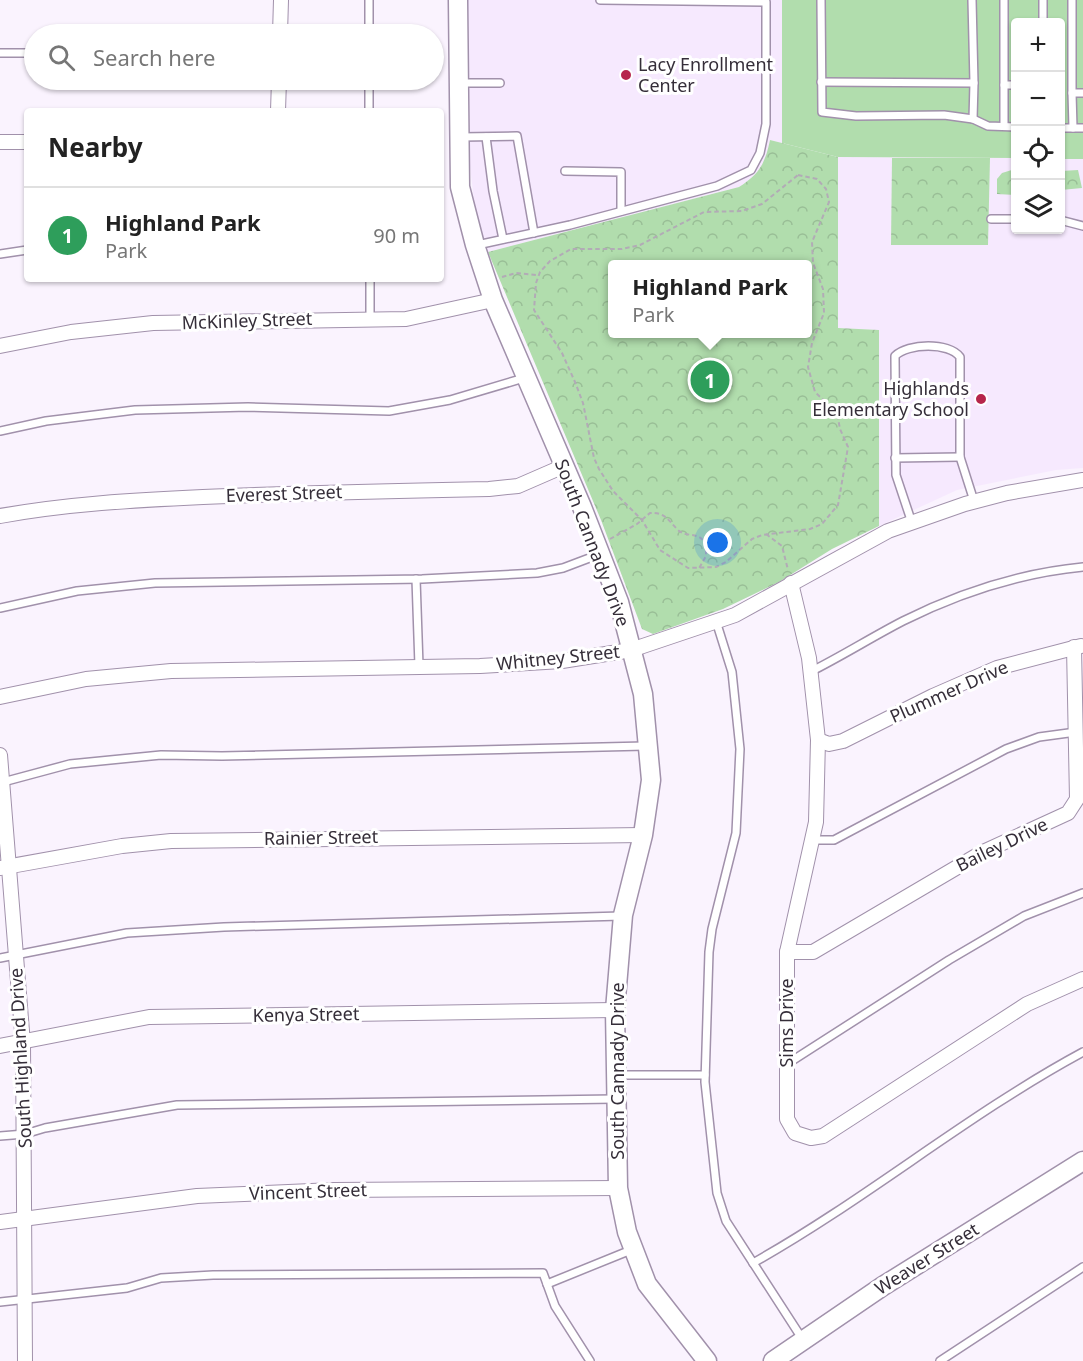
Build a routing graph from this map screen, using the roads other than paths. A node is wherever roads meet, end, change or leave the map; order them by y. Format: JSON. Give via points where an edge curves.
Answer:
{"nodes":[{"id":1,"x":281,"y":0,"type":"edge"},
{"id":2,"x":369,"y":0,"type":"edge"},
{"id":3,"x":458,"y":0,"type":"edge"},
{"id":4,"x":600,"y":0,"type":"edge"},
{"id":5,"x":821,"y":0,"type":"edge"},
{"id":6,"x":972,"y":0,"type":"edge"},
{"id":7,"x":1004,"y":0,"type":"edge"},
{"id":8,"x":1043,"y":0,"type":"edge"},
{"id":9,"x":1072,"y":0,"type":"edge"},
{"id":10,"x":766,"y":1,"type":"edge"},
{"id":11,"x":708,"y":2,"type":"edge"},
{"id":12,"x":1043,"y":18,"type":"edge"},
{"id":13,"x":280,"y":24,"type":"edge"},
{"id":14,"x":369,"y":24,"type":"edge"},
{"id":15,"x":0,"y":53,"type":"edge"},
{"id":16,"x":24,"y":53,"type":"edge"},
{"id":17,"x":821,"y":82,"type":"junction"},
{"id":18,"x":459,"y":83,"type":"junction"},
{"id":19,"x":500,"y":83,"type":"dead end"},
{"id":20,"x":974,"y":83,"type":"junction"},
{"id":21,"x":1004,"y":85,"type":"junction"},
{"id":22,"x":1011,"y":85,"type":"edge"},
{"id":23,"x":279,"y":90,"type":"edge"},
{"id":24,"x":369,"y":90,"type":"edge"},
{"id":25,"x":1072,"y":93,"type":"junction"},
{"id":26,"x":1083,"y":93,"type":"edge"},
{"id":27,"x":278,"y":108,"type":"edge"},
{"id":28,"x":369,"y":108,"type":"edge"},
{"id":29,"x":973,"y":119,"type":"junction"},
{"id":30,"x":1004,"y":126,"type":"junction"},
{"id":31,"x":1011,"y":127,"type":"edge"},
{"id":32,"x":1065,"y":128,"type":"edge"},
{"id":33,"x":1073,"y":128,"type":"junction"},
{"id":34,"x":1083,"y":128,"type":"edge"},
{"id":35,"x":486,"y":136,"type":"junction"},
{"id":36,"x":459,"y":137,"type":"junction"},
{"id":37,"x":0,"y":142,"type":"edge"},
{"id":38,"x":24,"y":142,"type":"edge"},
{"id":39,"x":565,"y":171,"type":"dead end"},
{"id":40,"x":621,"y":211,"type":"junction"},
{"id":41,"x":991,"y":219,"type":"dead end"},
{"id":42,"x":1011,"y":219,"type":"edge"},
{"id":43,"x":1065,"y":221,"type":"edge"},
{"id":44,"x":1083,"y":226,"type":"edge"},
{"id":45,"x":534,"y":233,"type":"junction"},
{"id":46,"x":503,"y":239,"type":"junction"},
{"id":47,"x":475,"y":245,"type":"junction"},
{"id":48,"x":24,"y":251,"type":"edge"},
{"id":49,"x":0,"y":255,"type":"edge"},
{"id":50,"x":370,"y":282,"type":"edge"},
{"id":51,"x":493,"y":300,"type":"junction"},
{"id":52,"x":370,"y":318,"type":"junction"},
{"id":53,"x":0,"y":346,"type":"edge"},
{"id":54,"x":526,"y":377,"type":"junction"},
{"id":55,"x":0,"y":431,"type":"edge"},
{"id":56,"x":960,"y":457,"type":"junction"},
{"id":57,"x":895,"y":458,"type":"junction"},
{"id":58,"x":564,"y":466,"type":"junction"},
{"id":59,"x":1083,"y":480,"type":"edge"},
{"id":60,"x":974,"y":501,"type":"junction"},
{"id":61,"x":0,"y":516,"type":"edge"},
{"id":62,"x":912,"y":523,"type":"junction"},
{"id":63,"x":605,"y":546,"type":"junction"},
{"id":64,"x":1083,"y":567,"type":"edge"},
{"id":65,"x":790,"y":577,"type":"junction"},
{"id":66,"x":416,"y":579,"type":"junction"},
{"id":67,"x":0,"y":608,"type":"edge"},
{"id":68,"x":716,"y":621,"type":"junction"},
{"id":69,"x":1079,"y":646,"type":"edge"},
{"id":70,"x":631,"y":650,"type":"junction"},
{"id":71,"x":419,"y":666,"type":"junction"},
{"id":72,"x":810,"y":672,"type":"junction"},
{"id":73,"x":0,"y":697,"type":"edge"},
{"id":74,"x":1076,"y":732,"type":"junction"},
{"id":75,"x":818,"y":740,"type":"junction"},
{"id":76,"x":648,"y":746,"type":"junction"},
{"id":77,"x":0,"y":755,"type":"edge"},
{"id":78,"x":1,"y":783,"type":"edge"},
{"id":79,"x":643,"y":835,"type":"junction"},
{"id":80,"x":812,"y":840,"type":"junction"},
{"id":81,"x":4,"y":867,"type":"edge"},
{"id":82,"x":1083,"y":893,"type":"edge"},
{"id":83,"x":623,"y":915,"type":"junction"},
{"id":84,"x":787,"y":952,"type":"junction"},
{"id":85,"x":16,"y":953,"type":"junction"},
{"id":86,"x":0,"y":958,"type":"edge"},
{"id":87,"x":1083,"y":979,"type":"edge"},
{"id":88,"x":615,"y":1010,"type":"junction"},
{"id":89,"x":23,"y":1044,"type":"junction"},
{"id":90,"x":0,"y":1046,"type":"edge"},
{"id":91,"x":1083,"y":1052,"type":"edge"},
{"id":92,"x":787,"y":1064,"type":"junction"},
{"id":93,"x":616,"y":1075,"type":"junction"},
{"id":94,"x":705,"y":1075,"type":"junction"},
{"id":95,"x":616,"y":1099,"type":"junction"},
{"id":96,"x":25,"y":1134,"type":"junction"},
{"id":97,"x":0,"y":1136,"type":"edge"},
{"id":98,"x":1083,"y":1161,"type":"edge"},
{"id":99,"x":618,"y":1188,"type":"junction"},
{"id":100,"x":26,"y":1220,"type":"junction"},
{"id":101,"x":0,"y":1222,"type":"edge"},
{"id":102,"x":634,"y":1249,"type":"junction"},
{"id":103,"x":753,"y":1263,"type":"junction"},
{"id":104,"x":1083,"y":1267,"type":"edge"},
{"id":105,"x":548,"y":1284,"type":"junction"},
{"id":106,"x":26,"y":1300,"type":"junction"},
{"id":107,"x":0,"y":1302,"type":"edge"},
{"id":108,"x":803,"y":1341,"type":"junction"},
{"id":109,"x":25,"y":1361,"type":"edge"},
{"id":110,"x":590,"y":1361,"type":"edge"},
{"id":111,"x":707,"y":1361,"type":"edge"},
{"id":112,"x":773,"y":1361,"type":"edge"},
{"id":113,"x":940,"y":1361,"type":"edge"}],
"edges":[{"from":1,"to":13,"type":"street"},
{"from":2,"to":14,"type":"lane"},
{"from":3,"to":18,"type":"street","name":"South Cannady Drive"},
{"from":4,"to":11,"type":"lane"},
{"from":5,"to":17,"type":"lane"},
{"from":6,"to":20,"type":"lane"},
{"from":7,"to":21,"type":"lane"},
{"from":8,"to":12,"type":"lane"},
{"from":9,"to":25,"type":"lane"},
{"from":10,"to":11,"type":"lane"},
{"from":10,"to":40,"type":"lane","via":[[766,124],[760,153],[751,170],[717,186]]},
{"from":15,"to":16,"type":"lane"},
{"from":17,"to":20,"type":"lane"},
{"from":17,"to":29,"type":"lane","via":[[822,112]]},
{"from":18,"to":19,"type":"lane"},
{"from":18,"to":36,"type":"street","name":"South Cannady Drive"},
{"from":20,"to":29,"type":"lane"},
{"from":21,"to":22,"type":"lane"},
{"from":21,"to":30,"type":"lane"},
{"from":23,"to":27,"type":"street"},
{"from":24,"to":28,"type":"lane"},
{"from":25,"to":26,"type":"lane"},
{"from":25,"to":33,"type":"lane"},
{"from":29,"to":30,"type":"lane","via":[[988,126]]},
{"from":30,"to":31,"type":"lane"},
{"from":32,"to":33,"type":"lane"},
{"from":33,"to":34,"type":"lane"},
{"from":35,"to":36,"type":"lane"},
{"from":35,"to":45,"type":"lane","via":[[517,136]]},
{"from":35,"to":46,"type":"lane"},
{"from":36,"to":47,"type":"street","name":"South Cannady Drive","via":[[460,187]]},
{"from":37,"to":38,"type":"street"},
{"from":39,"to":40,"type":"lane","via":[[621,172]]},
{"from":40,"to":45,"type":"lane"},
{"from":41,"to":42,"type":"lane"},
{"from":43,"to":44,"type":"lane"},
{"from":45,"to":46,"type":"lane"},
{"from":46,"to":47,"type":"lane"},
{"from":47,"to":51,"type":"street","name":"South Cannady Drive"},
{"from":48,"to":49,"type":"lane"},
{"from":50,"to":52,"type":"lane"},
{"from":51,"to":52,"type":"street","name":"McKinley Street","via":[[406,319]]},
{"from":51,"to":54,"type":"street","name":"South Cannady Drive"},
{"from":52,"to":53,"type":"street","name":"McKinley Street","via":[[153,323],[71,332]]},
{"from":54,"to":55,"type":"lane","via":[[450,400],[388,411],[248,407],[135,410]]},
{"from":54,"to":58,"type":"street","name":"South Cannady Drive"},
{"from":56,"to":57,"type":"lane"},
{"from":56,"to":57,"type":"lane","via":[[960,357],[955,350],[936,347],[906,348],[895,356]]},
{"from":56,"to":60,"type":"lane"},
{"from":57,"to":62,"type":"lane","via":[[896,475]]},
{"from":58,"to":61,"type":"street","name":"Everest Street","via":[[518,486],[489,489],[164,499],[77,505]]},
{"from":58,"to":63,"type":"street","name":"South Cannady Drive"},
{"from":59,"to":60,"type":"street","name":"Whitney Street"},
{"from":60,"to":62,"type":"street","name":"Whitney Street"},
{"from":62,"to":65,"type":"street","name":"Whitney Street"},
{"from":63,"to":66,"type":"lane","via":[[563,568],[537,573]]},
{"from":63,"to":70,"type":"street","name":"South Cannady Drive"},
{"from":64,"to":72,"type":"lane","via":[[1056,569],[957,597],[903,621]]},
{"from":65,"to":68,"type":"street","name":"Whitney Street","via":[[735,615]]},
{"from":65,"to":72,"type":"street","name":"Sims Drive"},
{"from":66,"to":67,"type":"lane","via":[[155,583],[77,591]]},
{"from":66,"to":71,"type":"lane"},
{"from":68,"to":70,"type":"street","name":"Whitney Street"},
{"from":68,"to":94,"type":"lane","via":[[732,672],[740,748],[736,833],[709,952]]},
{"from":69,"to":74,"type":"street","name":"Bailey Drive"},
{"from":69,"to":75,"type":"street","name":"Plummer Drive","via":[[997,668],[843,741],[829,744]]},
{"from":70,"to":71,"type":"street","name":"Whitney Street","via":[[562,661]]},
{"from":70,"to":76,"type":"street","name":"South Cannady Drive","via":[[644,694]]},
{"from":71,"to":73,"type":"street","name":"Whitney Street","via":[[171,671],[86,679]]},
{"from":72,"to":75,"type":"street","name":"Sims Drive"},
{"from":74,"to":80,"type":"lane","via":[[1039,736],[1005,749],[834,840]]},
{"from":74,"to":84,"type":"street","name":"Bailey Drive","via":[[1077,799],[1068,813],[983,852],[813,952]]},
{"from":75,"to":80,"type":"street","name":"Sims Drive"},
{"from":76,"to":78,"type":"lane","via":[[161,755],[70,764]]},
{"from":76,"to":79,"type":"street","name":"South Cannady Drive","via":[[651,780]]},
{"from":77,"to":78,"type":"street","name":"South Highland Drive"},
{"from":78,"to":81,"type":"street","name":"South Highland Drive"},
{"from":79,"to":81,"type":"street","name":"Rainier Street","via":[[171,841]]},
{"from":79,"to":83,"type":"street","name":"South Cannady Drive"},
{"from":80,"to":84,"type":"street","name":"Sims Drive"},
{"from":81,"to":85,"type":"street","name":"South Highland Drive"},
{"from":82,"to":92,"type":"lane","via":[[1024,916]]},
{"from":83,"to":85,"type":"lane","via":[[127,933]]},
{"from":83,"to":88,"type":"street","name":"South Cannady Drive"},
{"from":84,"to":92,"type":"street","name":"Sims Drive"},
{"from":85,"to":86,"type":"lane"},
{"from":85,"to":89,"type":"street","name":"South Highland Drive"},
{"from":87,"to":92,"type":"street","name":"Sims Drive","via":[[1027,1004],[823,1136],[811,1138],[795,1133],[790,1125]]},
{"from":88,"to":89,"type":"street","name":"Kenya Street","via":[[149,1017]]},
{"from":88,"to":93,"type":"street","name":"South Cannady Drive"},
{"from":89,"to":90,"type":"street","name":"Kenya Street"},
{"from":89,"to":96,"type":"street","name":"South Highland Drive"},
{"from":91,"to":103,"type":"lane","via":[[1005,1098],[798,1238]]},
{"from":93,"to":94,"type":"lane"},
{"from":93,"to":95,"type":"street","name":"South Cannady Drive"},
{"from":94,"to":103,"type":"lane","via":[[717,1193],[726,1221]]},
{"from":95,"to":96,"type":"lane","via":[[177,1105]]},
{"from":95,"to":99,"type":"street","name":"South Cannady Drive"},
{"from":96,"to":97,"type":"lane"},
{"from":96,"to":100,"type":"street","name":"South Highland Drive"},
{"from":98,"to":108,"type":"street","name":"Weaver Street","via":[[883,1286]]},
{"from":99,"to":100,"type":"street","name":"Vincent Street","via":[[334,1190],[197,1196]]},
{"from":99,"to":102,"type":"street","name":"South Cannady Drive"},
{"from":100,"to":101,"type":"street","name":"Vincent Street"},
{"from":100,"to":106,"type":"street","name":"South Highland Drive"},
{"from":102,"to":105,"type":"lane"},
{"from":102,"to":111,"type":"street","name":"South Cannady Drive","via":[[647,1284]]},
{"from":103,"to":108,"type":"lane"},
{"from":104,"to":113,"type":"lane"},
{"from":105,"to":106,"type":"lane","via":[[543,1273],[213,1275],[161,1278],[126,1288]]},
{"from":105,"to":110,"type":"lane","via":[[555,1306]]},
{"from":106,"to":107,"type":"lane"},
{"from":106,"to":109,"type":"street","name":"South Highland Drive"},
{"from":108,"to":112,"type":"street","name":"Weaver Street"}]}
